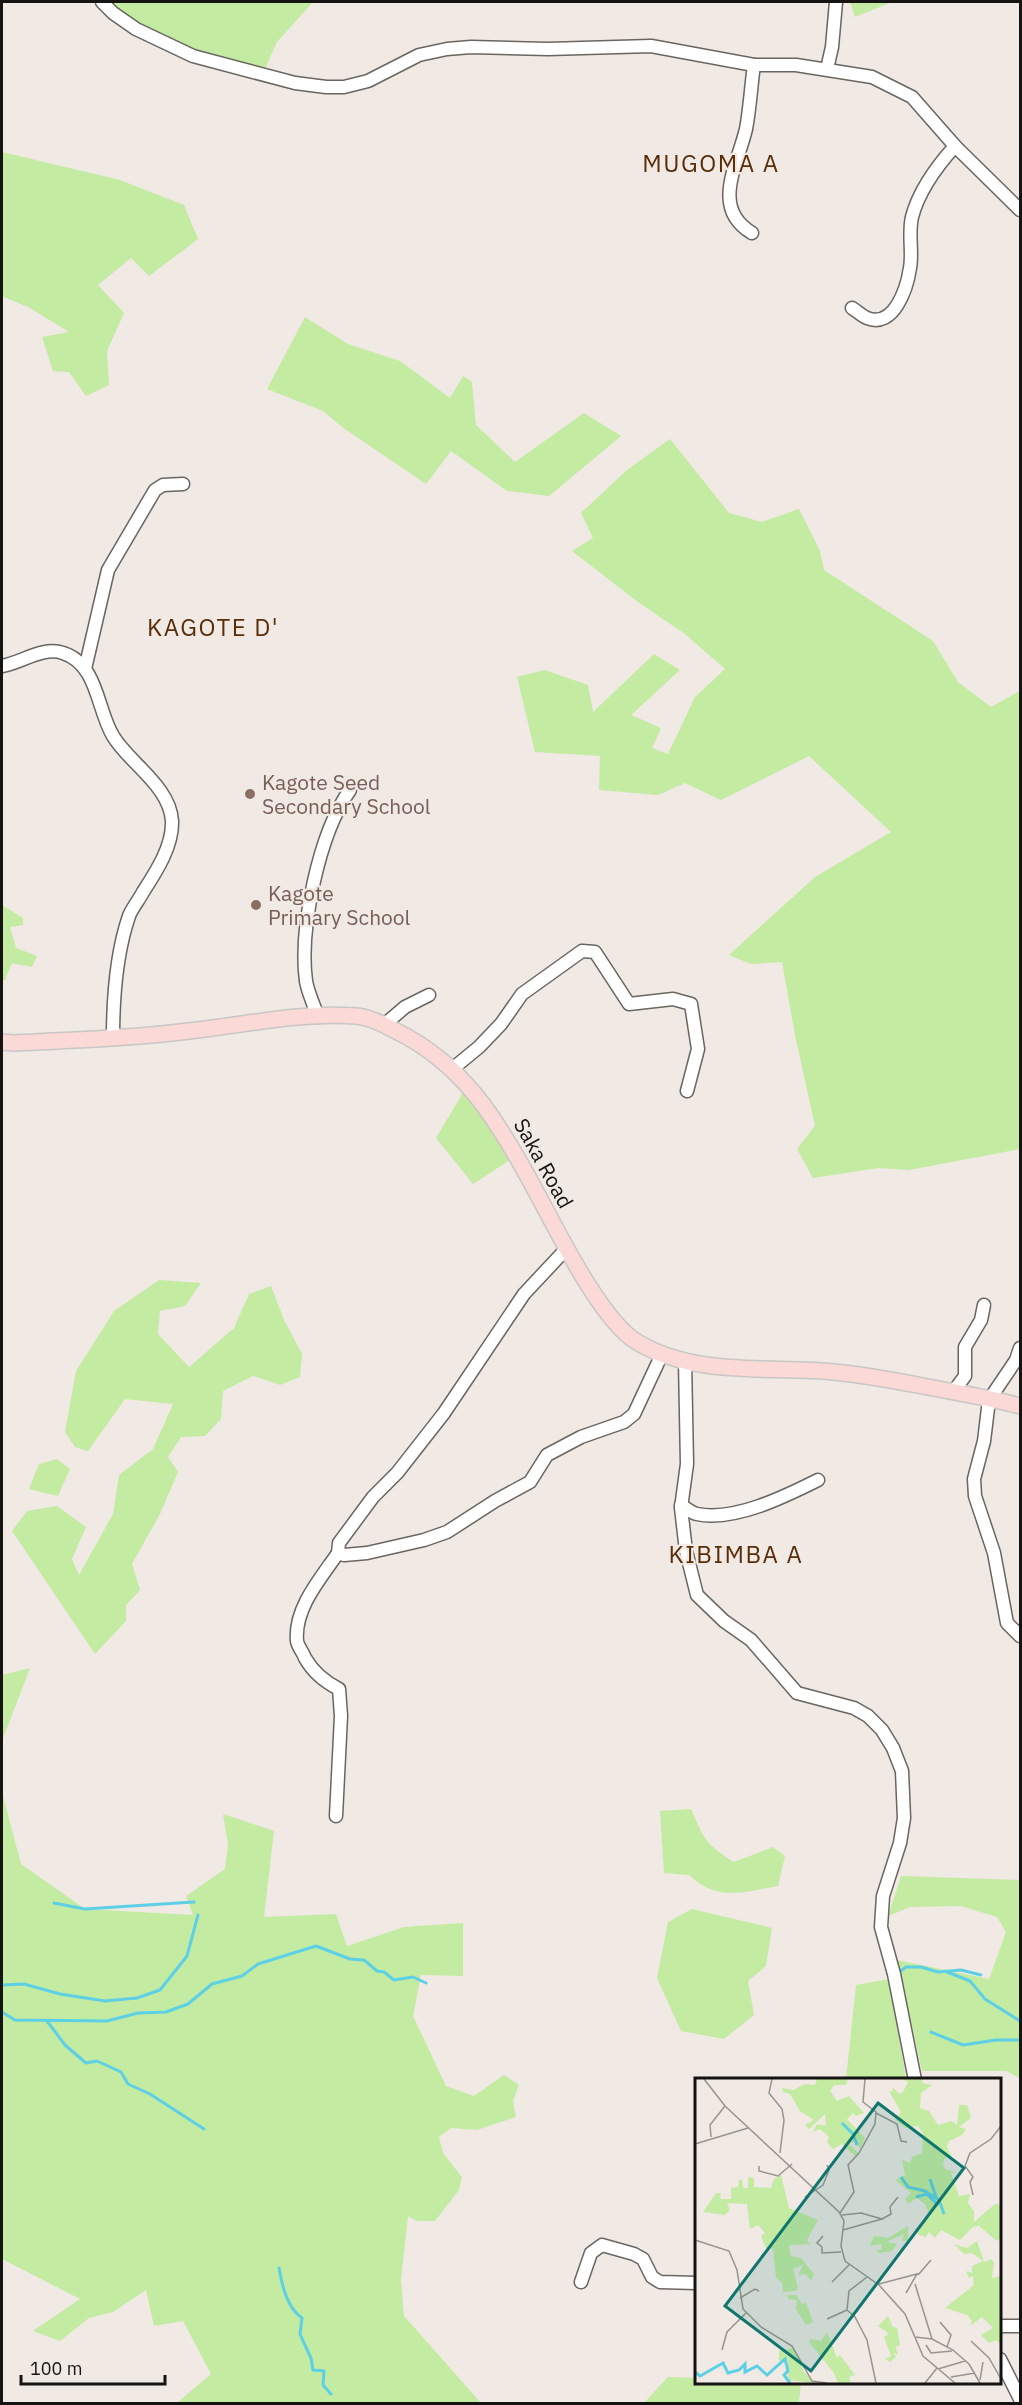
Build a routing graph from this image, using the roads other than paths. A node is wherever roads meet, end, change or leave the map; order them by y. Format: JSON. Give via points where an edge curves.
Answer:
{"nodes":[{"id":1,"x":102,"y":2,"type":"edge"},
{"id":2,"x":836,"y":2,"type":"edge"},
{"id":3,"x":754,"y":65,"type":"junction"},
{"id":4,"x":827,"y":69,"type":"junction"},
{"id":5,"x":955,"y":146,"type":"junction"},
{"id":6,"x":1020,"y":210,"type":"edge"},
{"id":7,"x":752,"y":233,"type":"dead end"},
{"id":8,"x":852,"y":308,"type":"dead end"},
{"id":9,"x":183,"y":484,"type":"dead end"},
{"id":10,"x":2,"y":666,"type":"edge"},
{"id":11,"x":85,"y":669,"type":"junction"},
{"id":12,"x":350,"y":790,"type":"dead end"},
{"id":13,"x":429,"y":995,"type":"dead end"},
{"id":14,"x":318,"y":1017,"type":"junction"},
{"id":15,"x":384,"y":1025,"type":"junction"},
{"id":16,"x":113,"y":1038,"type":"junction"},
{"id":17,"x":2,"y":1042,"type":"edge"},
{"id":18,"x":451,"y":1070,"type":"junction"},
{"id":19,"x":687,"y":1091,"type":"dead end"},
{"id":20,"x":567,"y":1248,"type":"junction"},
{"id":21,"x":984,"y":1305,"type":"dead end"},
{"id":22,"x":1020,"y":1348,"type":"edge"},
{"id":23,"x":662,"y":1354,"type":"junction"},
{"id":24,"x":685,"y":1361,"type":"junction"},
{"id":25,"x":953,"y":1392,"type":"junction"},
{"id":26,"x":989,"y":1400,"type":"junction"},
{"id":27,"x":1020,"y":1406,"type":"edge"},
{"id":28,"x":818,"y":1480,"type":"dead end"},
{"id":29,"x":681,"y":1505,"type":"junction"},
{"id":30,"x":338,"y":1552,"type":"junction"},
{"id":31,"x":1020,"y":1636,"type":"edge"},
{"id":32,"x":336,"y":1816,"type":"dead end"},
{"id":33,"x":915,"y":2078,"type":"edge"},
{"id":34,"x":581,"y":2282,"type":"dead end"},
{"id":35,"x":695,"y":2283,"type":"edge"},
{"id":36,"x":1001,"y":2326,"type":"edge"},
{"id":37,"x":1020,"y":2326,"type":"edge"},
{"id":38,"x":1001,"y":2363,"type":"edge"},
{"id":39,"x":1020,"y":2399,"type":"edge"}],
"edges":[{"from":1,"to":3,"type":"street","via":[[136,29],[194,56],[295,83],[326,87],[368,81],[419,56],[471,47],[651,46]]},
{"from":2,"to":4,"type":"street"},
{"from":3,"to":4,"type":"street"},
{"from":3,"to":7,"type":"street","via":[[743,142],[729,193],[734,216]]},
{"from":4,"to":5,"type":"street","via":[[872,76],[912,97]]},
{"from":5,"to":6,"type":"street"},
{"from":5,"to":8,"type":"street","via":[[934,170],[912,218],[910,270],[897,304],[888,316],[876,320]]},
{"from":9,"to":11,"type":"street","via":[[163,485],[155,490],[108,570]]},
{"from":10,"to":11,"type":"street","via":[[52,651],[72,657]]},
{"from":11,"to":16,"type":"street","via":[[110,731],[154,783],[167,803],[172,821],[168,845],[130,914],[113,1000]]},
{"from":12,"to":14,"type":"street","via":[[324,840],[305,937],[306,982]]},
{"from":13,"to":15,"type":"street","via":[[405,1007]]},
{"from":14,"to":15,"type":"main road","name":"Saka Road","via":[[355,1016]]},
{"from":14,"to":16,"type":"main road","name":"Saka Road"},
{"from":15,"to":18,"type":"main road","name":"Saka Road","via":[[431,1050]]},
{"from":16,"to":17,"type":"main road","name":"Saka Road"},
{"from":18,"to":19,"type":"street","via":[[501,1024],[522,994],[582,951],[596,952],[629,1004],[673,999],[691,1004],[698,1049]]},
{"from":18,"to":20,"type":"main road","name":"Saka Road","via":[[490,1110]]},
{"from":20,"to":23,"type":"main road","name":"Saka Road","via":[[613,1321],[630,1338]]},
{"from":20,"to":30,"type":"street","via":[[524,1294],[444,1413],[373,1497],[339,1544]]},
{"from":21,"to":25,"type":"street","via":[[981,1320],[965,1347],[965,1376]]},
{"from":22,"to":26,"type":"street"},
{"from":23,"to":24,"type":"main road","name":"Saka Road"},
{"from":23,"to":30,"type":"street","via":[[634,1414],[547,1455],[530,1482],[447,1532],[367,1553],[344,1556]]},
{"from":24,"to":25,"type":"main road","name":"Saka Road","via":[[844,1373]]},
{"from":24,"to":29,"type":"street","via":[[687,1464]]},
{"from":25,"to":26,"type":"main road","name":"Saka Road"},
{"from":26,"to":27,"type":"main road","name":"Saka Road"},
{"from":26,"to":31,"type":"street","via":[[974,1479],[975,1496],[994,1554],[1007,1623]]},
{"from":28,"to":29,"type":"street","via":[[765,1504],[733,1512],[696,1514]]},
{"from":29,"to":33,"type":"street","via":[[686,1551],[697,1594],[724,1621],[751,1640],[797,1693],[854,1708],[868,1716],[893,1748],[902,1771],[904,1818],[883,1896],[881,1927]]},
{"from":30,"to":32,"type":"street","via":[[303,1607],[297,1643],[310,1666],[339,1689]]},
{"from":34,"to":35,"type":"street","via":[[591,2253],[602,2245],[643,2259],[652,2277],[660,2282]]},
{"from":36,"to":37,"type":"street"},
{"from":38,"to":39,"type":"street"}]}
